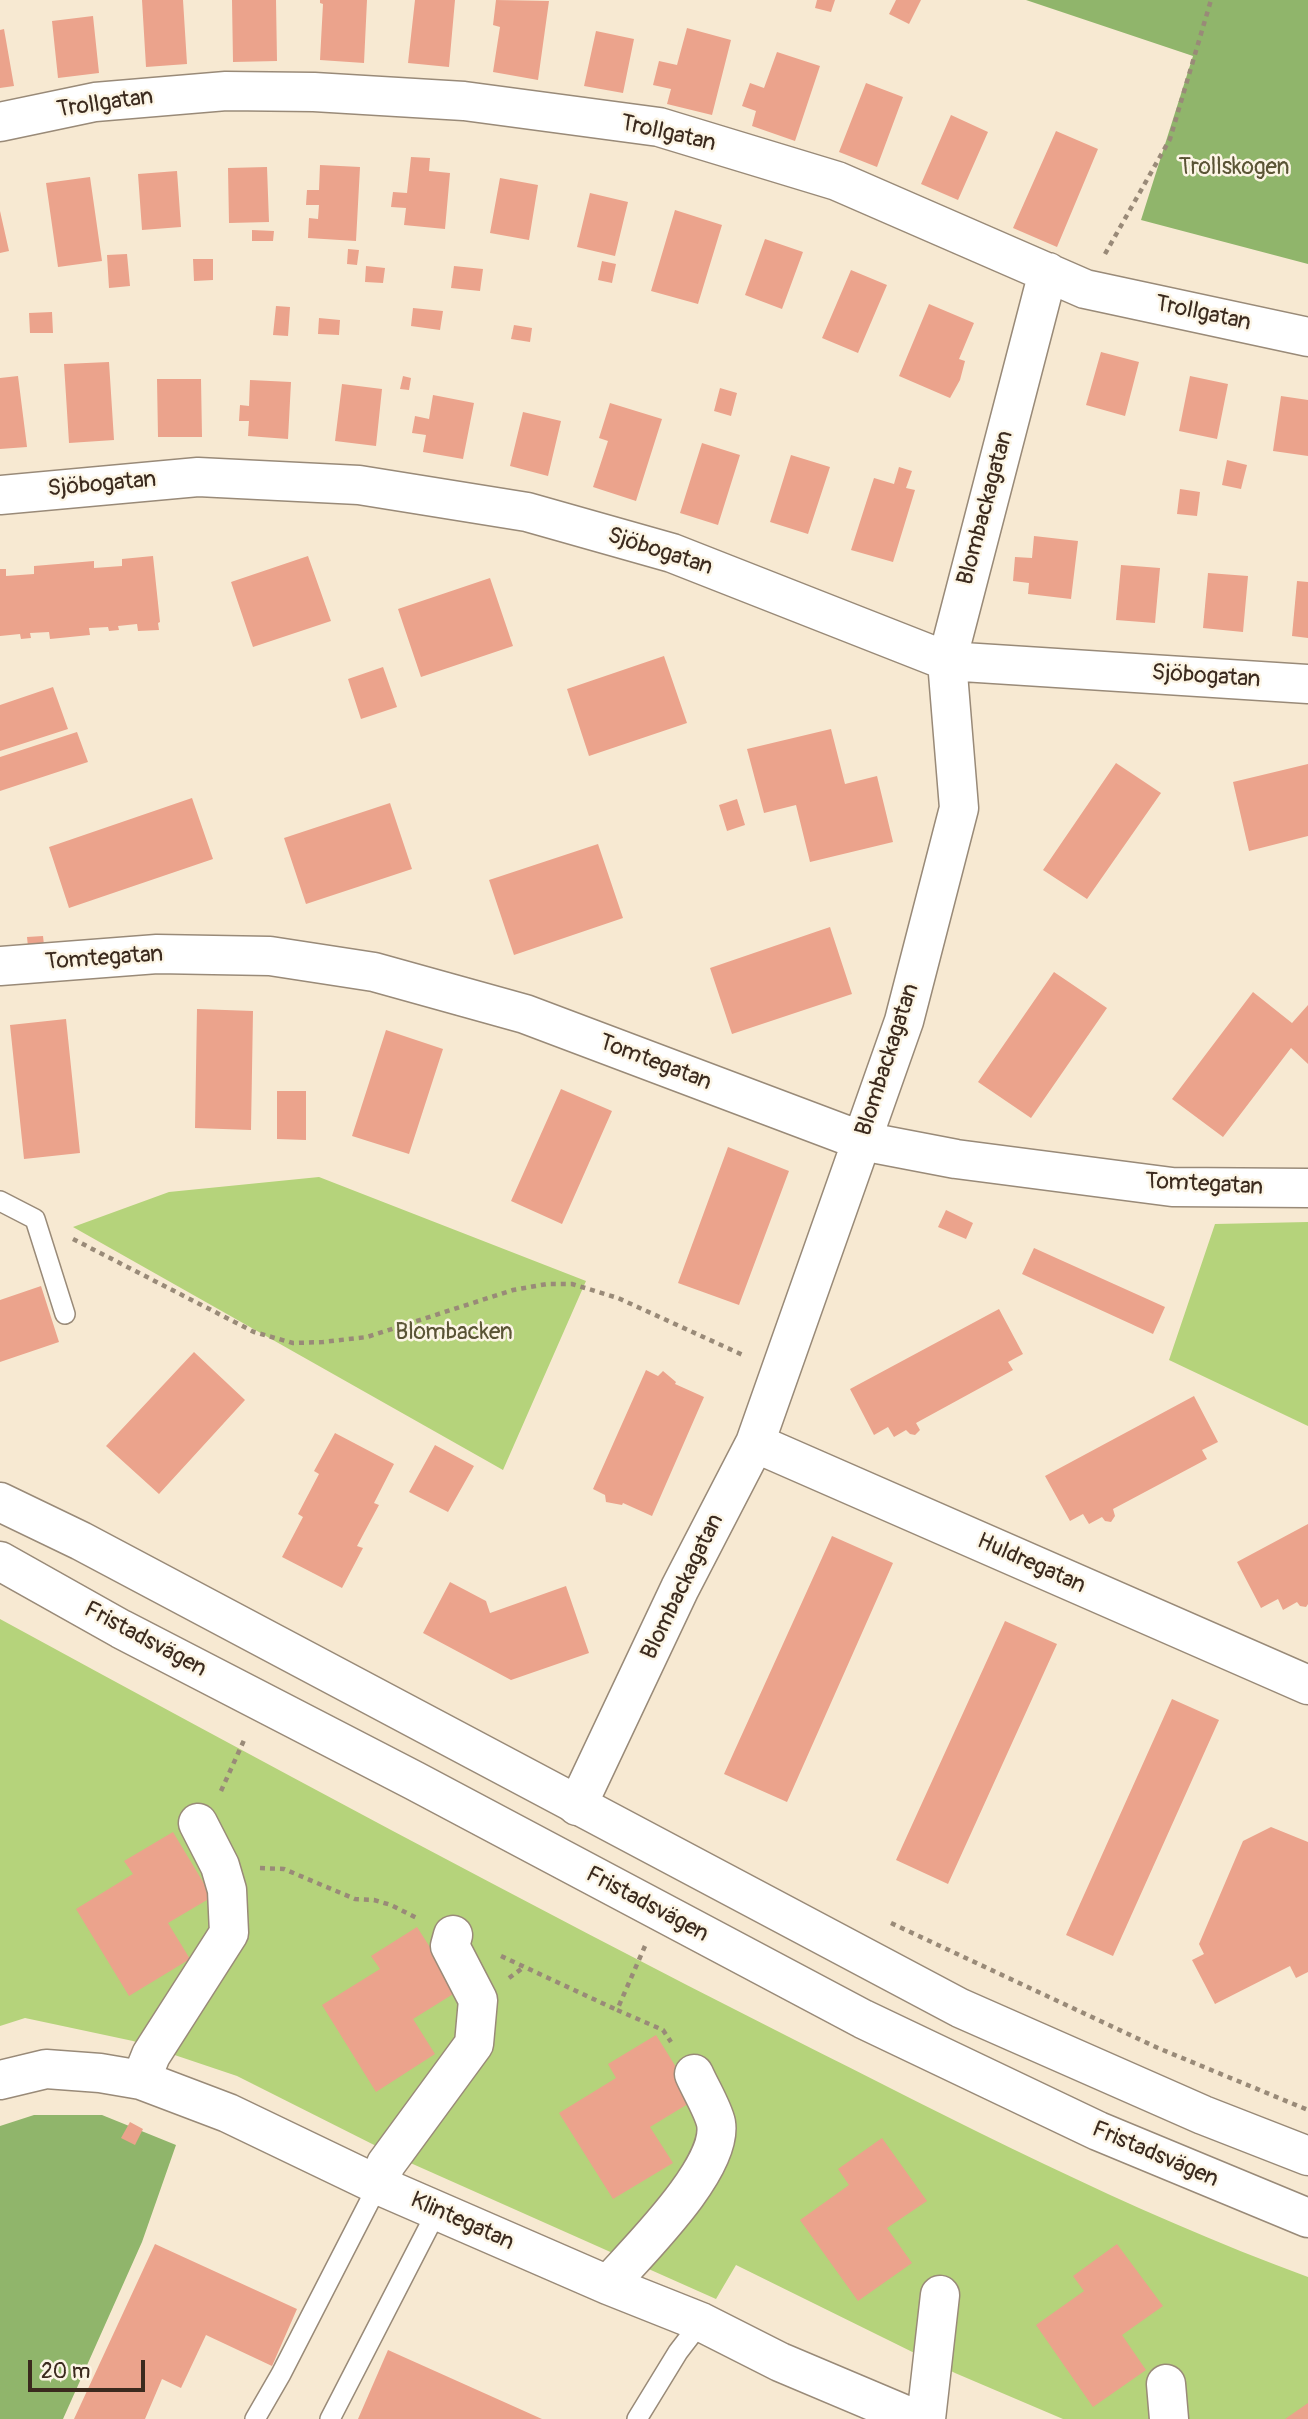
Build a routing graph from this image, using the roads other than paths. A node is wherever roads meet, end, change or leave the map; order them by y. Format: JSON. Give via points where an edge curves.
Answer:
{"nodes":[{"id":1,"x":0,"y":122,"type":"edge"},
{"id":2,"x":1048,"y":272,"type":"junction"},
{"id":3,"x":1308,"y":337,"type":"edge"},
{"id":4,"x":0,"y":495,"type":"edge"},
{"id":5,"x":947,"y":661,"type":"junction"},
{"id":6,"x":1308,"y":684,"type":"edge"},
{"id":7,"x":0,"y":966,"type":"edge"},
{"id":8,"x":862,"y":1141,"type":"junction"},
{"id":9,"x":1308,"y":1188,"type":"edge"},
{"id":10,"x":0,"y":1201,"type":"edge"},
{"id":11,"x":65,"y":1314,"type":"dead end"},
{"id":12,"x":755,"y":1443,"type":"junction"},
{"id":13,"x":0,"y":1502,"type":"edge"},
{"id":14,"x":0,"y":1562,"type":"edge"},
{"id":15,"x":1308,"y":1685,"type":"edge"},
{"id":16,"x":577,"y":1806,"type":"junction"},
{"id":17,"x":198,"y":1822,"type":"road end"},
{"id":18,"x":453,"y":1935,"type":"dead end"},
{"id":19,"x":694,"y":2074,"type":"road end"},
{"id":20,"x":0,"y":2080,"type":"edge"},
{"id":21,"x":141,"y":2080,"type":"junction"},
{"id":22,"x":1308,"y":2156,"type":"edge"},
{"id":23,"x":378,"y":2185,"type":"junction"},
{"id":24,"x":437,"y":2211,"type":"junction"},
{"id":25,"x":1308,"y":2218,"type":"edge"},
{"id":26,"x":608,"y":2286,"type":"junction"},
{"id":27,"x":940,"y":2295,"type":"dead end"},
{"id":28,"x":701,"y":2322,"type":"junction"},
{"id":29,"x":256,"y":2419,"type":"edge"},
{"id":30,"x":330,"y":2419,"type":"edge"},
{"id":31,"x":637,"y":2419,"type":"edge"},
{"id":32,"x":915,"y":2419,"type":"edge"},
{"id":33,"x":926,"y":2419,"type":"edge"}],
"edges":[{"from":1,"to":2,"type":"street","name":"Trollgatan","via":[[94,102],[238,91],[464,101],[659,127],[837,181]]},
{"from":2,"to":3,"type":"street","name":"Trollgatan","via":[[1085,289]]},
{"from":2,"to":5,"type":"street","name":"Blombackagatan"},
{"from":4,"to":5,"type":"street","name":"Sjöbogatan","via":[[198,477],[359,485],[527,512],[672,553]]},
{"from":5,"to":6,"type":"street","name":"Sjöbogatan"},
{"from":5,"to":8,"type":"street","name":"Blombackagatan","via":[[959,808],[904,1021]]},
{"from":7,"to":8,"type":"street","name":"Tomtegatan","via":[[157,954],[270,956],[374,972],[525,1014]]},
{"from":8,"to":9,"type":"street","name":"Tomtegatan","via":[[956,1159],[1172,1187]]},
{"from":8,"to":12,"type":"street","name":"Blombackagatan"},
{"from":10,"to":11,"type":"lane","via":[[35,1219]]},
{"from":12,"to":15,"type":"street","name":"Huldregatan"},
{"from":12,"to":16,"type":"street","name":"Blombackagatan"},
{"from":13,"to":16,"type":"street"},
{"from":14,"to":25,"type":"street","name":"Fristadsvägen","via":[[863,2019],[1098,2132]]},
{"from":16,"to":22,"type":"street","via":[[960,2008]]},
{"from":17,"to":21,"type":"street","via":[[227,1890],[229,1933]]},
{"from":18,"to":23,"type":"street","via":[[450,1946],[478,2000],[474,2044],[386,2164]]},
{"from":19,"to":26,"type":"street","via":[[716,2124],[712,2152],[687,2196]]},
{"from":20,"to":21,"type":"street","name":"Klintegatan","via":[[46,2069]]},
{"from":21,"to":23,"type":"street","name":"Klintegatan","via":[[228,2113]]},
{"from":23,"to":24,"type":"street","name":"Klintegatan"},
{"from":23,"to":29,"type":"lane"},
{"from":24,"to":26,"type":"street","name":"Klintegatan"},
{"from":24,"to":30,"type":"lane"},
{"from":26,"to":28,"type":"street","name":"Klintegatan"},
{"from":27,"to":33,"type":"street"},
{"from":28,"to":31,"type":"lane"},
{"from":28,"to":32,"type":"street","name":"Klintegatan","via":[[780,2362]]}]}
